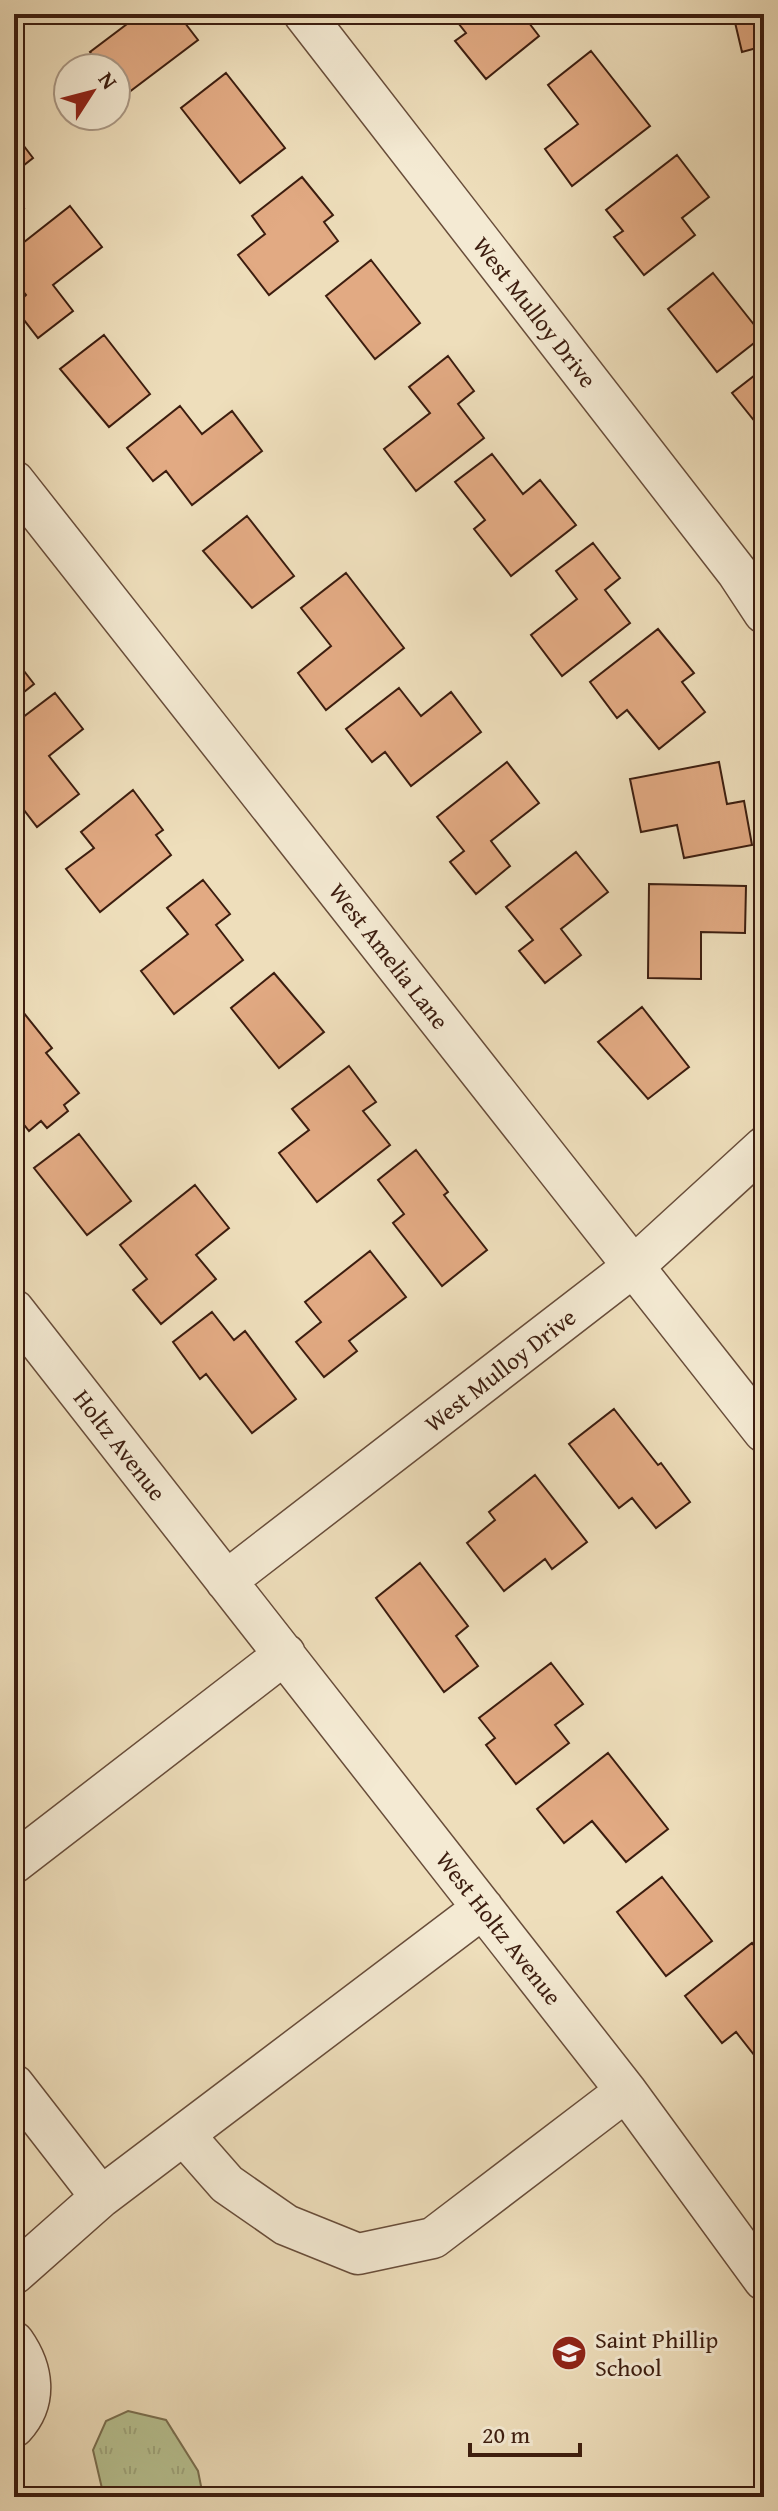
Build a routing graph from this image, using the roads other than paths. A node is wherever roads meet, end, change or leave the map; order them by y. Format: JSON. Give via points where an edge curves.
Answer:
{"nodes":[{"id":1,"x":304,"y":14,"type":"edge"},
{"id":2,"x":14,"y":481,"type":"edge"},
{"id":3,"x":764,"y":613,"type":"edge"},
{"id":4,"x":764,"y":1147,"type":"edge"},
{"id":5,"x":634,"y":1266,"type":"junction"},
{"id":6,"x":14,"y":1310,"type":"edge"},
{"id":7,"x":764,"y":1432,"type":"edge"},
{"id":8,"x":226,"y":1581,"type":"junction"},
{"id":9,"x":285,"y":1654,"type":"junction"},
{"id":10,"x":14,"y":1863,"type":"edge"},
{"id":11,"x":483,"y":1908,"type":"junction"},
{"id":12,"x":14,"y":2085,"type":"edge"},
{"id":13,"x":626,"y":2091,"type":"junction"},
{"id":14,"x":184,"y":2135,"type":"junction"},
{"id":15,"x":101,"y":2197,"type":"junction"},
{"id":16,"x":14,"y":2274,"type":"edge"},
{"id":17,"x":764,"y":2280,"type":"edge"},
{"id":18,"x":14,"y":2342,"type":"edge"},
{"id":19,"x":14,"y":2427,"type":"edge"}],
"edges":[{"from":1,"to":3,"type":"street","name":"West Mulloy Drive"},
{"from":2,"to":5,"type":"street","name":"West Amelia Lane"},
{"from":4,"to":5,"type":"street","name":"West Mulloy Drive"},
{"from":5,"to":7,"type":"street","name":"West Amelia Lane"},
{"from":5,"to":8,"type":"street","name":"West Mulloy Drive"},
{"from":6,"to":8,"type":"street","name":"Holtz Avenue"},
{"from":8,"to":9,"type":"street","name":"West Holtz Avenue"},
{"from":9,"to":10,"type":"street"},
{"from":9,"to":11,"type":"street","name":"West Holtz Avenue"},
{"from":11,"to":13,"type":"street","name":"West Holtz Avenue"},
{"from":11,"to":14,"type":"street"},
{"from":12,"to":15,"type":"street"},
{"from":13,"to":14,"type":"street","via":[[433,2238],[358,2254],[286,2225],[227,2184]]},
{"from":13,"to":17,"type":"street","name":"West Holtz Avenue"},
{"from":14,"to":15,"type":"street"},
{"from":15,"to":16,"type":"street"},
{"from":18,"to":19,"type":"street","via":[[30,2374],[31,2391]]}]}
